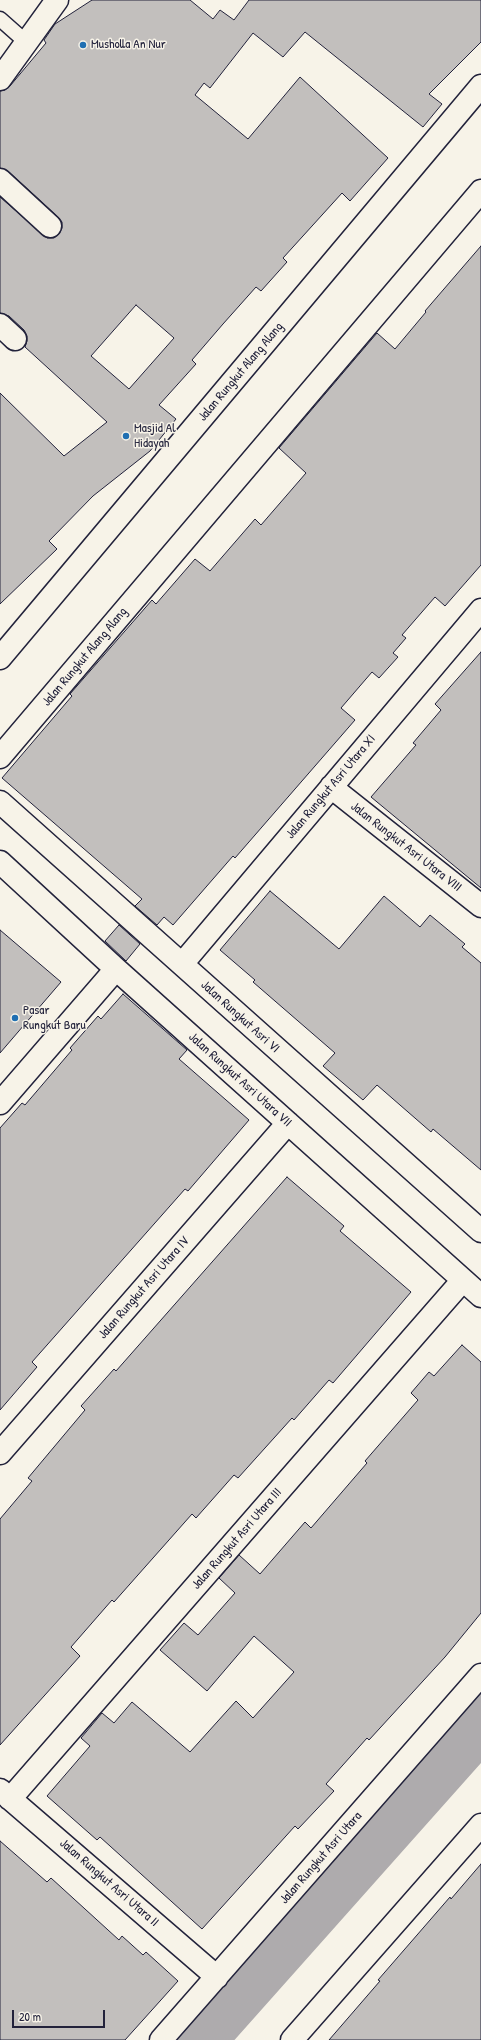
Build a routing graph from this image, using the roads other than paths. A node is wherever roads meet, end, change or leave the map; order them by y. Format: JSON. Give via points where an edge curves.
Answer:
{"nodes":[{"id":1,"x":57,"y":0,"type":"edge"},
{"id":2,"x":0,"y":19,"type":"edge"},
{"id":3,"x":26,"y":42,"type":"junction"},
{"id":4,"x":0,"y":78,"type":"edge"},
{"id":5,"x":481,"y":86,"type":"edge"},
{"id":6,"x":0,"y":180,"type":"edge"},
{"id":7,"x":481,"y":191,"type":"edge"},
{"id":8,"x":50,"y":226,"type":"dead end"},
{"id":9,"x":481,"y":610,"type":"edge"},
{"id":10,"x":0,"y":658,"type":"edge"},
{"id":11,"x":0,"y":757,"type":"edge"},
{"id":12,"x":331,"y":787,"type":"junction"},
{"id":13,"x":0,"y":802,"type":"edge"},
{"id":14,"x":0,"y":862,"type":"edge"},
{"id":15,"x":481,"y":906,"type":"edge"},
{"id":16,"x":182,"y":964,"type":"junction"},
{"id":17,"x":116,"y":969,"type":"junction"},
{"id":18,"x":0,"y":1103,"type":"edge"},
{"id":19,"x":288,"y":1123,"type":"junction"},
{"id":20,"x":481,"y":1231,"type":"edge"},
{"id":21,"x":463,"y":1280,"type":"junction"},
{"id":22,"x":481,"y":1296,"type":"edge"},
{"id":23,"x":0,"y":1453,"type":"edge"},
{"id":24,"x":481,"y":1675,"type":"edge"},
{"id":25,"x":5,"y":1794,"type":"edge"},
{"id":26,"x":481,"y":1825,"type":"edge"},
{"id":27,"x":218,"y":1977,"type":"junction"},
{"id":28,"x":161,"y":2040,"type":"edge"},
{"id":29,"x":292,"y":2040,"type":"edge"}],
"edges":[{"from":1,"to":3,"type":"street"},
{"from":2,"to":3,"type":"lane"},
{"from":3,"to":4,"type":"street"},
{"from":5,"to":10,"type":"street","name":"Jalan Rungkut Alang Alang"},
{"from":6,"to":8,"type":"street"},
{"from":7,"to":11,"type":"street","name":"Jalan Rungkut Alang Alang"},
{"from":9,"to":12,"type":"street","name":"Jalan Rungkut Asri Utara XI"},
{"from":12,"to":15,"type":"street","name":"Jalan Rungkut Asri Utara VIII"},
{"from":12,"to":16,"type":"street","name":"Jalan Rungkut Asri Utara XI"},
{"from":13,"to":16,"type":"street","name":"Jalan Rungkut Asri VI"},
{"from":14,"to":17,"type":"street","name":"Jalan Rungkut Asri Utara VII"},
{"from":16,"to":20,"type":"street","name":"Jalan Rungkut Asri VI"},
{"from":17,"to":18,"type":"street"},
{"from":17,"to":19,"type":"street","name":"Jalan Rungkut Asri Utara VII"},
{"from":19,"to":21,"type":"street","name":"Jalan Rungkut Asri Utara VII"},
{"from":19,"to":23,"type":"street","name":"Jalan Rungkut Asri Utara IV"},
{"from":21,"to":22,"type":"street","name":"Jalan Rungkut Asri Utara VII"},
{"from":21,"to":25,"type":"street","name":"Jalan Rungkut Asri Utara III"},
{"from":24,"to":27,"type":"street","name":"Jalan Rungkut Asri Utara"},
{"from":25,"to":27,"type":"street","name":"Jalan Rungkut Asri Utara II"},
{"from":26,"to":29,"type":"street"},
{"from":27,"to":28,"type":"street","name":"Jalan Rungkut Asri Utara"}]}
